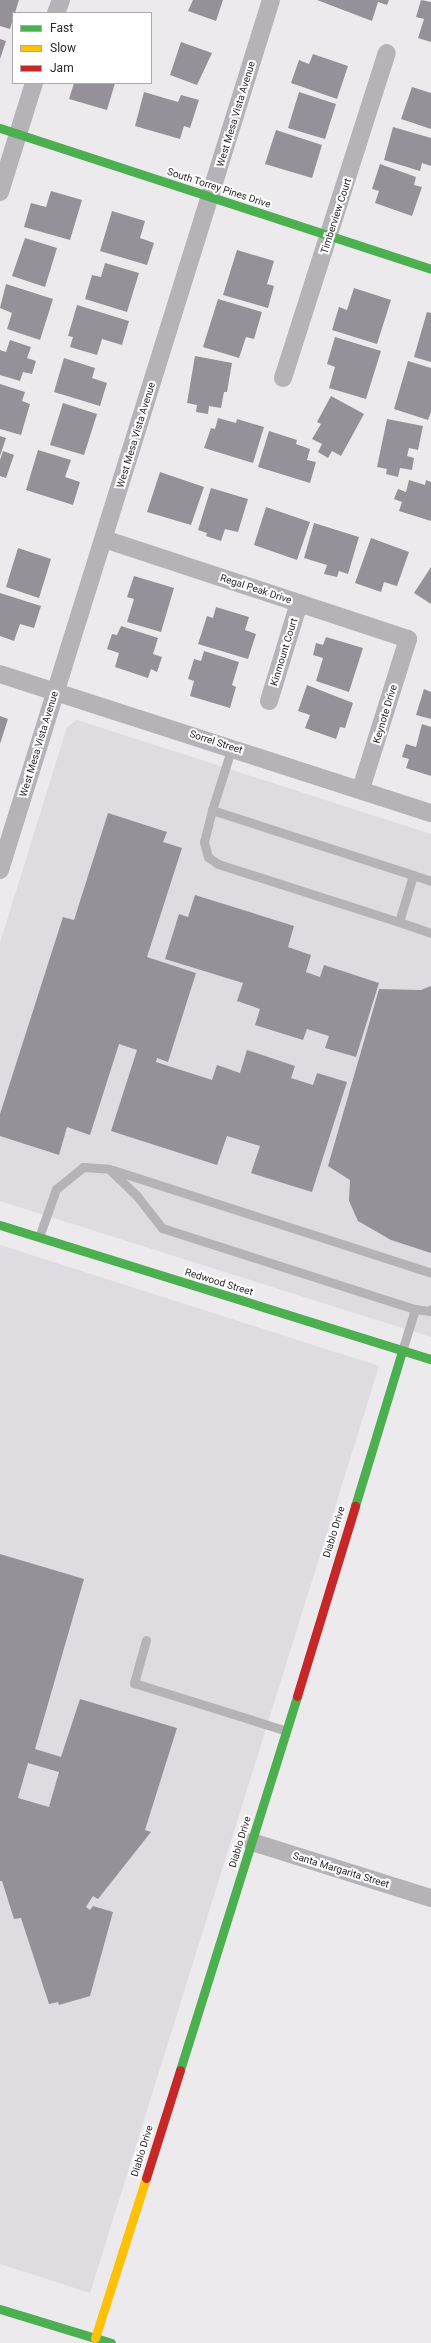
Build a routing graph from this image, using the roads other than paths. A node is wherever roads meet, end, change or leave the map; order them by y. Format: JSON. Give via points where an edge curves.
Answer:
{"nodes":[{"id":1,"x":61,"y":0,"type":"edge"},
{"id":2,"x":271,"y":0,"type":"edge"},
{"id":3,"x":56,"y":12,"type":"edge"},
{"id":4,"x":387,"y":53,"type":"dead end"},
{"id":5,"x":34,"y":84,"type":"edge"},
{"id":6,"x":0,"y":128,"type":"edge"},
{"id":7,"x":18,"y":134,"type":"junction"},
{"id":8,"x":0,"y":192,"type":"edge"},
{"id":9,"x":210,"y":197,"type":"junction"},
{"id":10,"x":329,"y":236,"type":"junction"},
{"id":11,"x":431,"y":269,"type":"edge"},
{"id":12,"x":283,"y":378,"type":"dead end"},
{"id":13,"x":104,"y":539,"type":"junction"},
{"id":14,"x":299,"y":603,"type":"junction"},
{"id":15,"x":408,"y":639,"type":"joint"},
{"id":16,"x":0,"y":674,"type":"edge"},
{"id":17,"x":56,"y":691,"type":"junction"},
{"id":18,"x":269,"y":701,"type":"dead end"},
{"id":19,"x":232,"y":748,"type":"junction"},
{"id":20,"x":361,"y":789,"type":"junction"},
{"id":21,"x":212,"y":810,"type":"junction"},
{"id":22,"x":431,"y":813,"type":"edge"},
{"id":23,"x":0,"y":870,"type":"edge"},
{"id":24,"x":413,"y":875,"type":"junction"},
{"id":25,"x":431,"y":881,"type":"edge"},
{"id":26,"x":399,"y":922,"type":"junction"},
{"id":27,"x":431,"y":933,"type":"edge"},
{"id":28,"x":109,"y":1168,"type":"junction"},
{"id":29,"x":0,"y":1225,"type":"edge"},
{"id":30,"x":39,"y":1237,"type":"junction"},
{"id":31,"x":431,"y":1273,"type":"edge"},
{"id":32,"x":415,"y":1309,"type":"junction"},
{"id":33,"x":431,"y":1309,"type":"edge"},
{"id":34,"x":402,"y":1351,"type":"junction"},
{"id":35,"x":431,"y":1360,"type":"edge"},
{"id":36,"x":146,"y":1640,"type":"dead end"},
{"id":37,"x":284,"y":1730,"type":"junction"},
{"id":38,"x":252,"y":1842,"type":"junction"},
{"id":39,"x":431,"y":1898,"type":"edge"},
{"id":40,"x":0,"y":2309,"type":"edge"},
{"id":41,"x":95,"y":2338,"type":"junction"},
{"id":42,"x":111,"y":2343,"type":"edge"}],
"edges":[{"from":1,"to":3,"type":"street"},
{"from":2,"to":9,"type":"street","name":"West Mesa Vista Avenue"},
{"from":4,"to":10,"type":"street","name":"Timberview Court"},
{"from":5,"to":7,"type":"street"},
{"from":6,"to":7,"type":"street","name":"South Torrey Pines Drive"},
{"from":7,"to":8,"type":"street"},
{"from":7,"to":9,"type":"street","name":"South Torrey Pines Drive"},
{"from":9,"to":10,"type":"street","name":"South Torrey Pines Drive"},
{"from":9,"to":13,"type":"street","name":"West Mesa Vista Avenue"},
{"from":10,"to":11,"type":"street","name":"South Torrey Pines Drive"},
{"from":10,"to":12,"type":"street","name":"Timberview Court"},
{"from":13,"to":14,"type":"street","name":"Regal Peak Drive"},
{"from":13,"to":17,"type":"street","name":"West Mesa Vista Avenue"},
{"from":14,"to":15,"type":"street","name":"Regal Peak Drive"},
{"from":14,"to":18,"type":"street","name":"Kinmount Court"},
{"from":15,"to":20,"type":"street","name":"Keynote Drive"},
{"from":16,"to":17,"type":"street","name":"Sorrel Street"},
{"from":17,"to":19,"type":"street","name":"Sorrel Street"},
{"from":17,"to":23,"type":"street","name":"West Mesa Vista Avenue"},
{"from":19,"to":20,"type":"street","name":"Sorrel Street"},
{"from":19,"to":21,"type":"lane"},
{"from":20,"to":22,"type":"street","name":"Sorrel Street"},
{"from":21,"to":24,"type":"lane"},
{"from":21,"to":26,"type":"lane","via":[[204,847],[213,862]]},
{"from":24,"to":25,"type":"lane"},
{"from":24,"to":26,"type":"lane"},
{"from":26,"to":27,"type":"lane"},
{"from":28,"to":30,"type":"lane","via":[[83,1166],[56,1189]]},
{"from":28,"to":31,"type":"lane"},
{"from":28,"to":32,"type":"lane","via":[[137,1196],[162,1228]]},
{"from":29,"to":30,"type":"street","name":"Redwood Street"},
{"from":30,"to":34,"type":"street","name":"Redwood Street"},
{"from":32,"to":33,"type":"lane"},
{"from":32,"to":34,"type":"lane"},
{"from":34,"to":35,"type":"street","name":"Redwood Street"},
{"from":34,"to":37,"type":"street","name":"Diablo Drive"},
{"from":36,"to":37,"type":"lane","via":[[134,1683]]},
{"from":37,"to":38,"type":"street","name":"Diablo Drive"},
{"from":38,"to":39,"type":"street","name":"Santa Margarita Street"},
{"from":38,"to":41,"type":"street","name":"Diablo Drive"},
{"from":40,"to":41,"type":"street"},
{"from":41,"to":42,"type":"street"}]}
